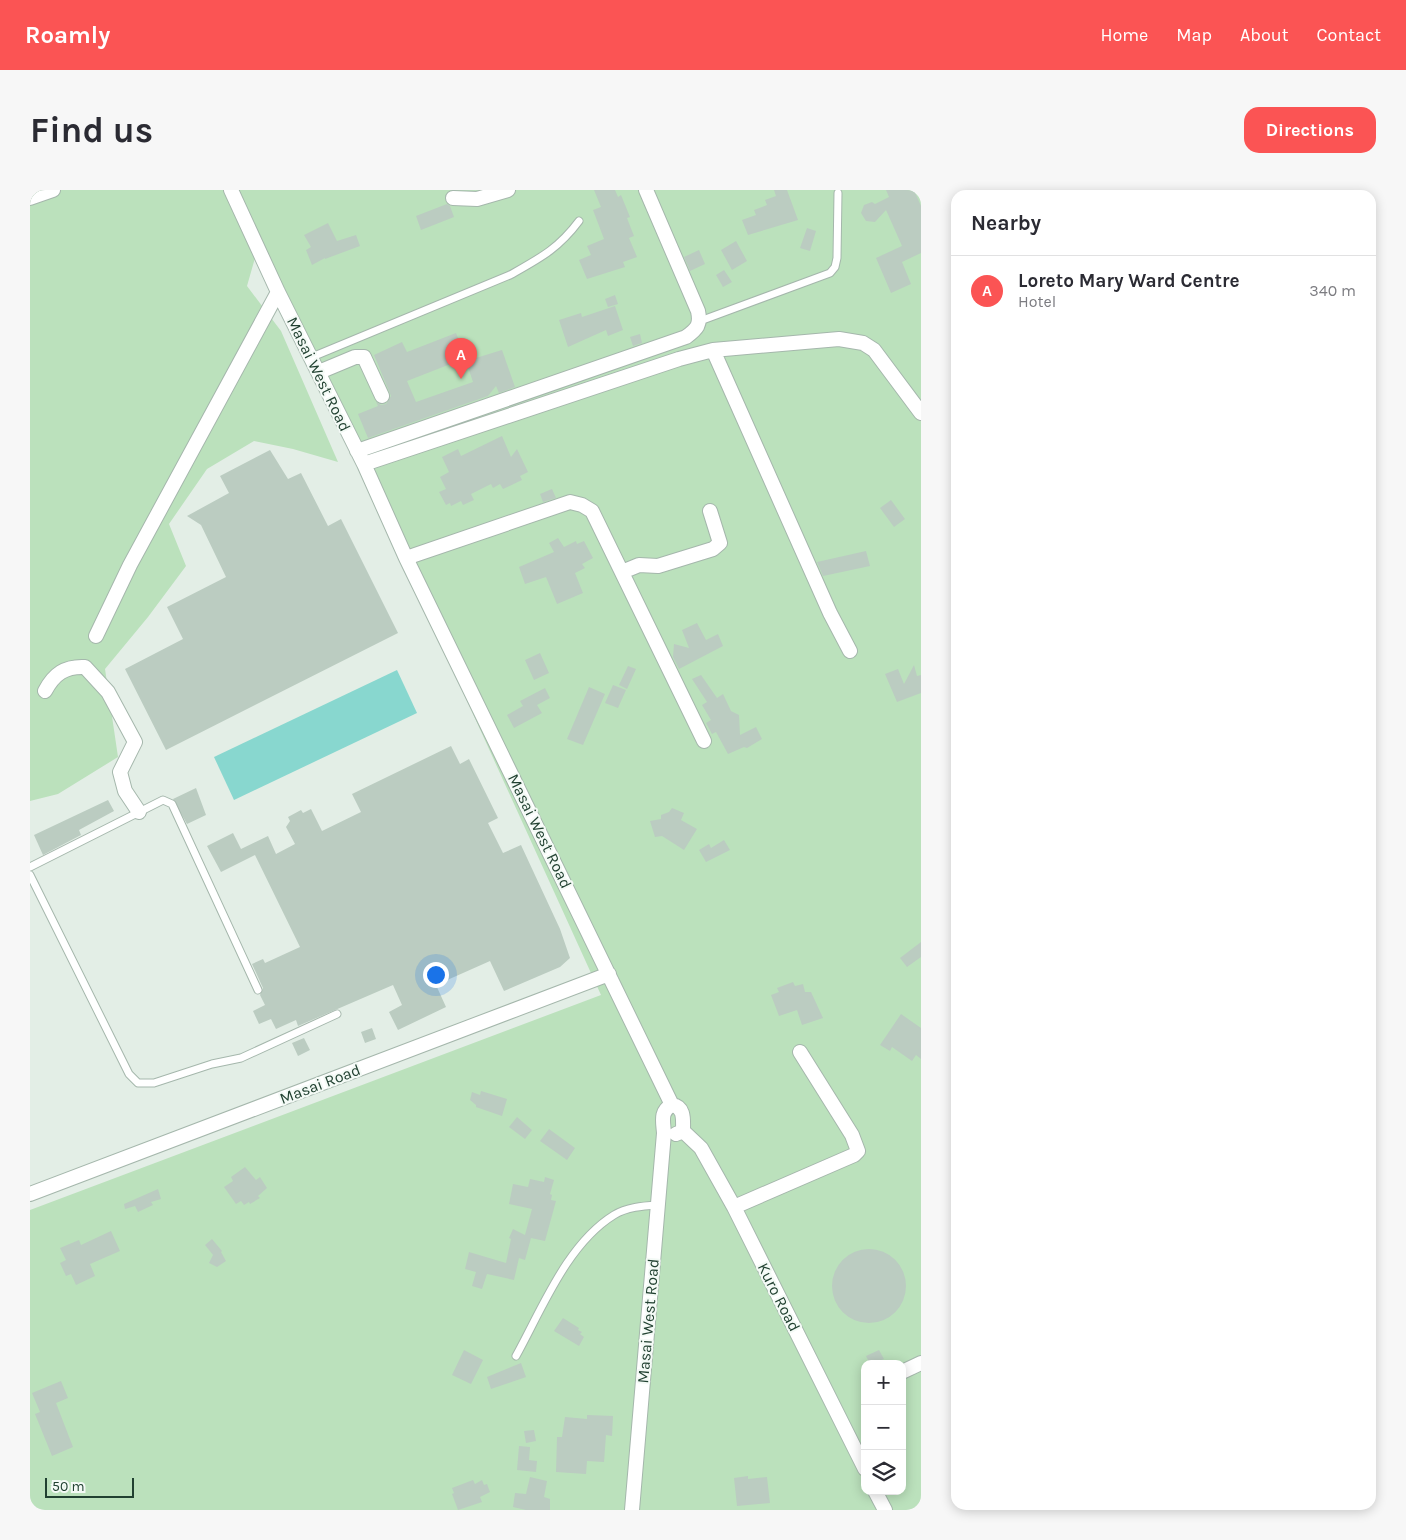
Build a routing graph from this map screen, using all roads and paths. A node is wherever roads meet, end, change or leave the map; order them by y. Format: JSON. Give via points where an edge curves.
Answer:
{"nodes":[{"id":1,"x":53,"y":190,"type":"edge"},
{"id":2,"x":231,"y":190,"type":"edge"},
{"id":3,"x":508,"y":190,"type":"edge"},
{"id":4,"x":646,"y":190,"type":"edge"},
{"id":5,"x":838,"y":193,"type":"dead end"},
{"id":6,"x":30,"y":198,"type":"edge"},
{"id":7,"x":453,"y":198,"type":"dead end"},
{"id":8,"x":579,"y":221,"type":"dead end"},
{"id":9,"x":278,"y":292,"type":"junction"},
{"id":10,"x":700,"y":321,"type":"junction"},
{"id":11,"x":713,"y":350,"type":"junction"},
{"id":12,"x":312,"y":357,"type":"junction"},
{"id":13,"x":319,"y":372,"type":"junction"},
{"id":14,"x":382,"y":396,"type":"dead end"},
{"id":15,"x":921,"y":413,"type":"edge"},
{"id":16,"x":357,"y":451,"type":"junction"},
{"id":17,"x":364,"y":464,"type":"junction"},
{"id":18,"x":710,"y":511,"type":"dead end"},
{"id":19,"x":406,"y":558,"type":"junction"},
{"id":20,"x":622,"y":572,"type":"junction"},
{"id":21,"x":96,"y":636,"type":"dead end"},
{"id":22,"x":850,"y":651,"type":"dead end"},
{"id":23,"x":45,"y":691,"type":"dead end"},
{"id":24,"x":704,"y":741,"type":"dead end"},
{"id":25,"x":139,"y":812,"type":"junction"},
{"id":26,"x":30,"y":867,"type":"edge"},
{"id":27,"x":30,"y":875,"type":"edge"},
{"id":28,"x":609,"y":974,"type":"junction"},
{"id":29,"x":258,"y":990,"type":"dead end"},
{"id":30,"x":337,"y":1014,"type":"dead end"},
{"id":31,"x":800,"y":1052,"type":"dead end"},
{"id":32,"x":672,"y":1105,"type":"junction"},
{"id":33,"x":683,"y":1131,"type":"junction"},
{"id":34,"x":664,"y":1133,"type":"junction"},
{"id":35,"x":30,"y":1194,"type":"edge"},
{"id":36,"x":658,"y":1205,"type":"junction"},
{"id":37,"x":734,"y":1208,"type":"junction"},
{"id":38,"x":516,"y":1356,"type":"dead end"},
{"id":39,"x":921,"y":1363,"type":"edge"},
{"id":40,"x":906,"y":1370,"type":"edge"},
{"id":41,"x":861,"y":1462,"type":"edge"},
{"id":42,"x":878,"y":1495,"type":"edge"},
{"id":43,"x":632,"y":1510,"type":"edge"},
{"id":44,"x":885,"y":1510,"type":"edge"}],
"edges":[{"from":1,"to":6,"type":"street"},
{"from":2,"to":9,"type":"street","name":"Masai West Road"},
{"from":3,"to":7,"type":"street","via":[[477,199]]},
{"from":4,"to":10,"type":"street"},
{"from":5,"to":10,"type":"lane","via":[[837,258],[836,267],[830,274]]},
{"from":8,"to":12,"type":"lane","via":[[564,241],[510,274]]},
{"from":9,"to":12,"type":"street","name":"Masai West Road"},
{"from":9,"to":21,"type":"street","via":[[130,566]]},
{"from":10,"to":16,"type":"street","via":[[698,329],[686,337]]},
{"from":11,"to":15,"type":"street","via":[[851,339],[874,350]]},
{"from":11,"to":17,"type":"street","via":[[608,381]]},
{"from":11,"to":22,"type":"street"},
{"from":12,"to":13,"type":"street","name":"Masai West Road"},
{"from":13,"to":14,"type":"street","via":[[355,357],[364,357]]},
{"from":13,"to":16,"type":"street","name":"Masai West Road"},
{"from":16,"to":17,"type":"street","name":"Masai West Road"},
{"from":17,"to":19,"type":"street","name":"Masai West Road"},
{"from":18,"to":20,"type":"street","via":[[720,543],[713,549],[658,566],[639,565]]},
{"from":19,"to":20,"type":"street","via":[[570,502],[592,511]]},
{"from":19,"to":28,"type":"street","name":"Masai West Road"},
{"from":20,"to":24,"type":"street"},
{"from":23,"to":25,"type":"street","via":[[52,678],[70,666],[85,667],[108,692],[136,742],[120,772],[125,791]]},
{"from":25,"to":26,"type":"lane"},
{"from":25,"to":29,"type":"lane","via":[[163,800],[172,804]]},
{"from":27,"to":30,"type":"lane","via":[[129,1074],[138,1083],[154,1083],[241,1058]]},
{"from":28,"to":32,"type":"street","name":"Masai West Road"},
{"from":28,"to":35,"type":"street","name":"Masai Road"},
{"from":31,"to":37,"type":"street","via":[[852,1134],[858,1151]]},
{"from":32,"to":33,"type":"street","via":[[682,1111]]},
{"from":32,"to":34,"type":"street","via":[[662,1117]]},
{"from":33,"to":34,"type":"street","via":[[674,1135]]},
{"from":33,"to":37,"type":"street","name":"Kuro Road","via":[[701,1148]]},
{"from":34,"to":36,"type":"street","name":"Masai West Road"},
{"from":36,"to":38,"type":"lane","via":[[632,1207],[615,1214],[574,1252]]},
{"from":36,"to":43,"type":"street","name":"Masai West Road"},
{"from":37,"to":41,"type":"street","name":"Kuro Road"},
{"from":39,"to":40,"type":"street"},
{"from":42,"to":44,"type":"street"}]}
